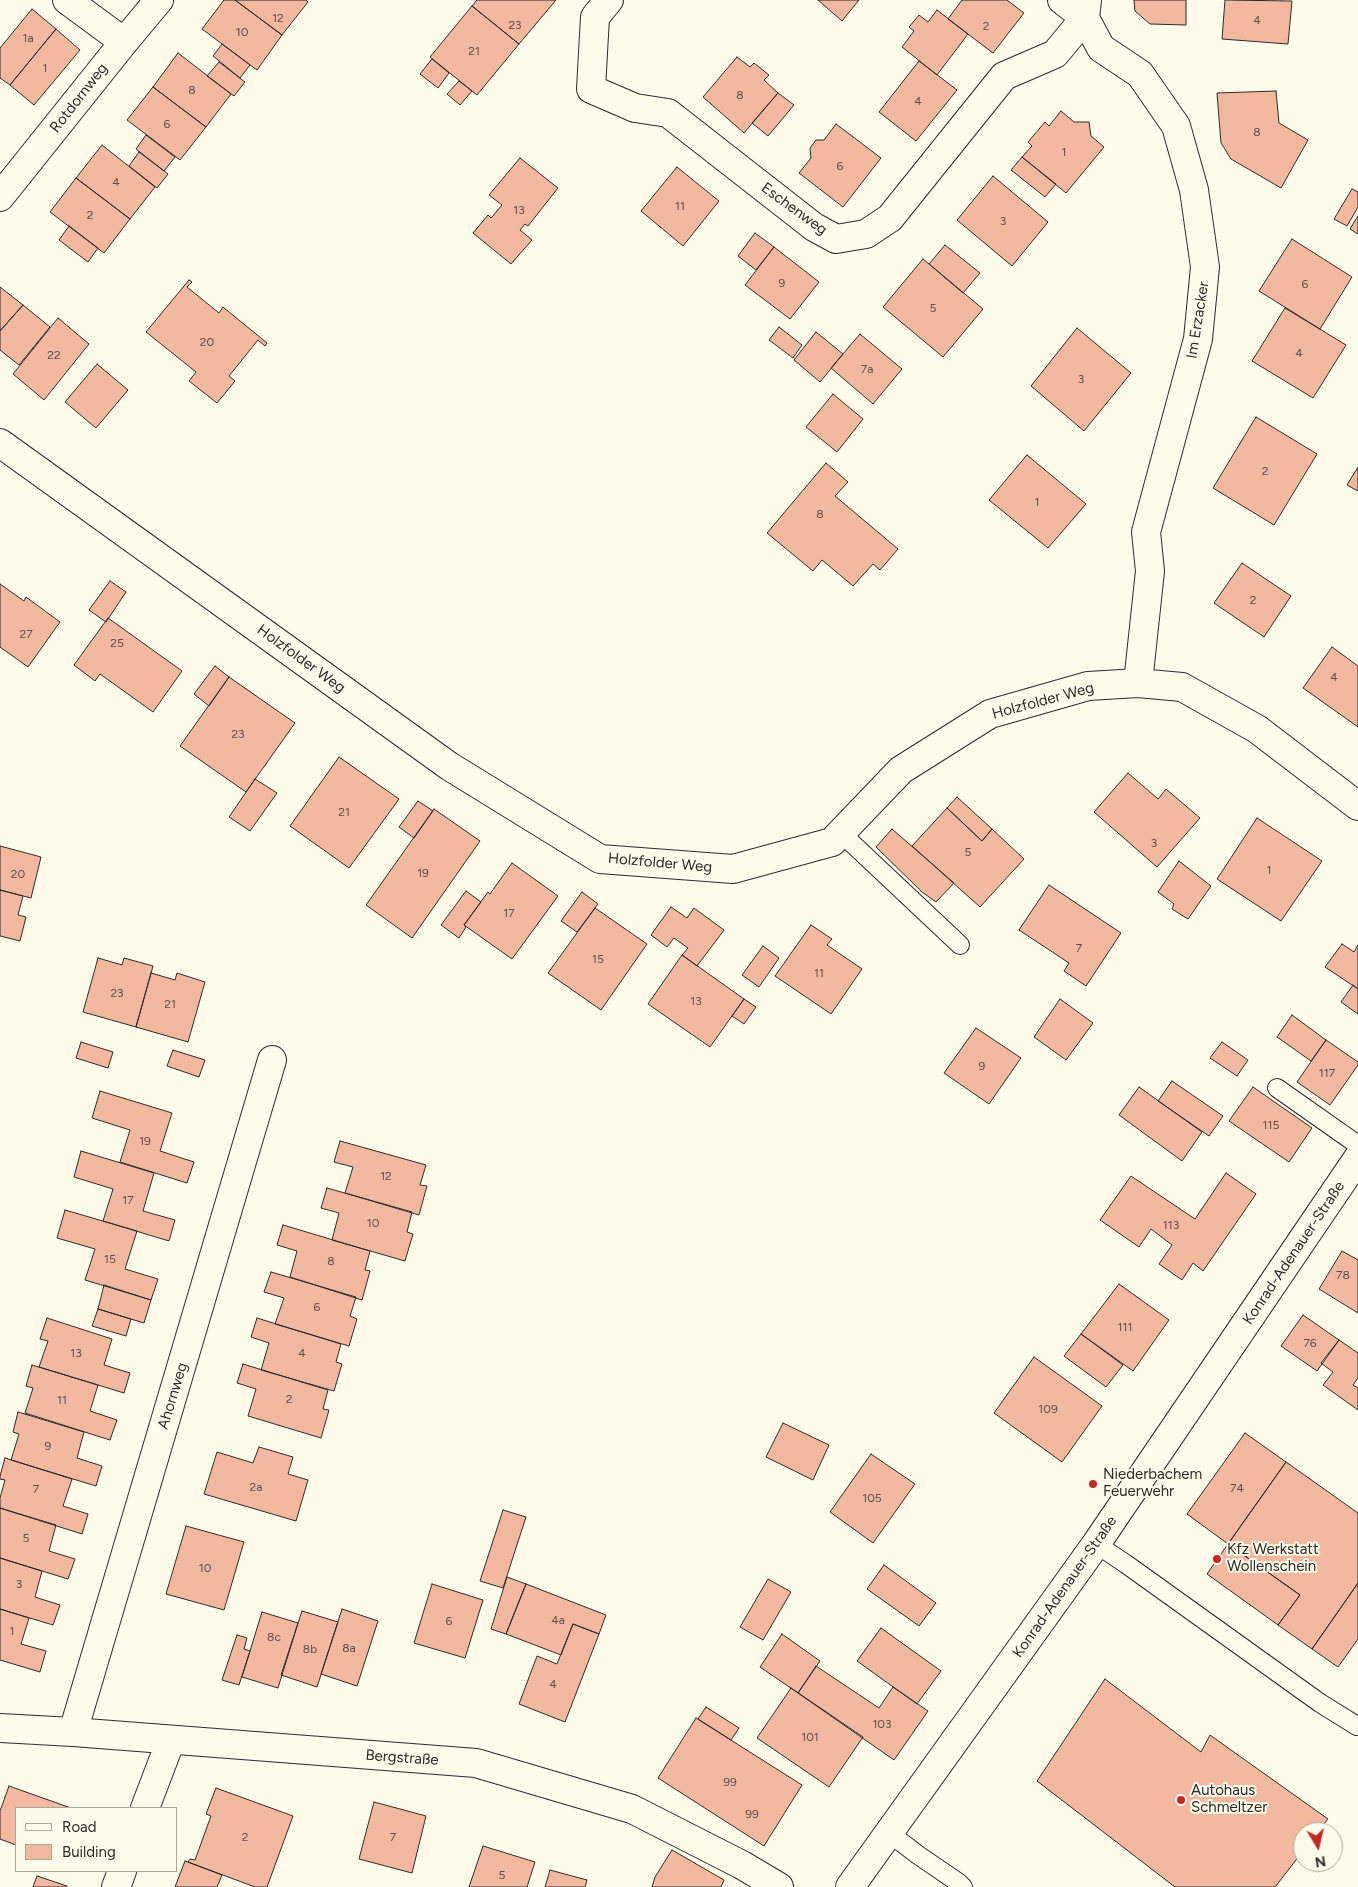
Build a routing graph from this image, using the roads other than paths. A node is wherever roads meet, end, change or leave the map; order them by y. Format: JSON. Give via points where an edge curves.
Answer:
{"nodes":[{"id":1,"x":67,"y":0,"type":"edge"},
{"id":2,"x":159,"y":0,"type":"edge"},
{"id":3,"x":609,"y":0,"type":"edge"},
{"id":4,"x":1062,"y":0,"type":"edge"},
{"id":5,"x":1086,"y":9,"type":"edge"},
{"id":6,"x":124,"y":42,"type":"junction"},
{"id":7,"x":0,"y":197,"type":"edge"},
{"id":8,"x":0,"y":443,"type":"edge"},
{"id":9,"x":1138,"y":684,"type":"junction"},
{"id":10,"x":1358,"y":806,"type":"edge"},
{"id":11,"x":841,"y":833,"type":"junction"},
{"id":12,"x":960,"y":945,"type":"dead end"},
{"id":13,"x":272,"y":1060,"type":"dead end"},
{"id":14,"x":1278,"y":1088,"type":"dead end"},
{"id":15,"x":1358,"y":1145,"type":"edge"},
{"id":16,"x":1358,"y":1158,"type":"edge"},
{"id":17,"x":1096,"y":1544,"type":"junction"},
{"id":18,"x":1357,"y":1726,"type":"dead end"},
{"id":19,"x":0,"y":1728,"type":"edge"},
{"id":20,"x":73,"y":1732,"type":"junction"},
{"id":21,"x":171,"y":1740,"type":"junction"},
{"id":22,"x":145,"y":1807,"type":"edge"},
{"id":23,"x":888,"y":1832,"type":"junction"},
{"id":24,"x":122,"y":1872,"type":"edge"},
{"id":25,"x":116,"y":1887,"type":"edge"},
{"id":26,"x":779,"y":1887,"type":"edge"},
{"id":27,"x":850,"y":1887,"type":"edge"},
{"id":28,"x":963,"y":1887,"type":"edge"}],
"edges":[{"from":1,"to":6,"type":"street"},
{"from":2,"to":6,"type":"street","name":"Rotdornweg"},
{"from":3,"to":5,"type":"street","name":"Eschenweg","via":[[595,17],[591,89],[635,108],[668,113],[814,227],[836,239],[866,234],[890,218],[1004,76],[1055,54]]},
{"from":4,"to":5,"type":"street","name":"Im Erzacker"},
{"from":5,"to":9,"type":"street","name":"Im Erzacker","via":[[1101,48],[1140,74],[1176,126],[1194,190],[1206,267],[1198,339],[1146,532],[1150,571]]},
{"from":6,"to":7,"type":"street","name":"Rotdornweg"},
{"from":8,"to":11,"type":"street","name":"Holzfolder Weg","via":[[450,766],[600,859],[733,869],[832,842]]},
{"from":9,"to":10,"type":"street","name":"Holzfolder Weg","via":[[1182,686],[1256,729]]},
{"from":9,"to":11,"type":"street","name":"Holzfolder Weg","via":[[1088,686],[990,714],[901,770]]},
{"from":11,"to":12,"type":"lane"},
{"from":13,"to":20,"type":"street","name":"Ahornweg"},
{"from":14,"to":15,"type":"lane"},
{"from":16,"to":17,"type":"street","name":"Konrad-Adenauer-Straße"},
{"from":17,"to":18,"type":"lane"},
{"from":17,"to":23,"type":"street","name":"Konrad-Adenauer-Straße"},
{"from":19,"to":20,"type":"street","name":"Bergstraße"},
{"from":20,"to":21,"type":"street","name":"Bergstraße"},
{"from":21,"to":22,"type":"street"},
{"from":21,"to":26,"type":"street","name":"Bergstraße","via":[[476,1764],[632,1809],[742,1864]]},
{"from":23,"to":27,"type":"street","name":"Konrad-Adenauer-Straße"},
{"from":23,"to":28,"type":"lane"},
{"from":24,"to":25,"type":"street"}]}
